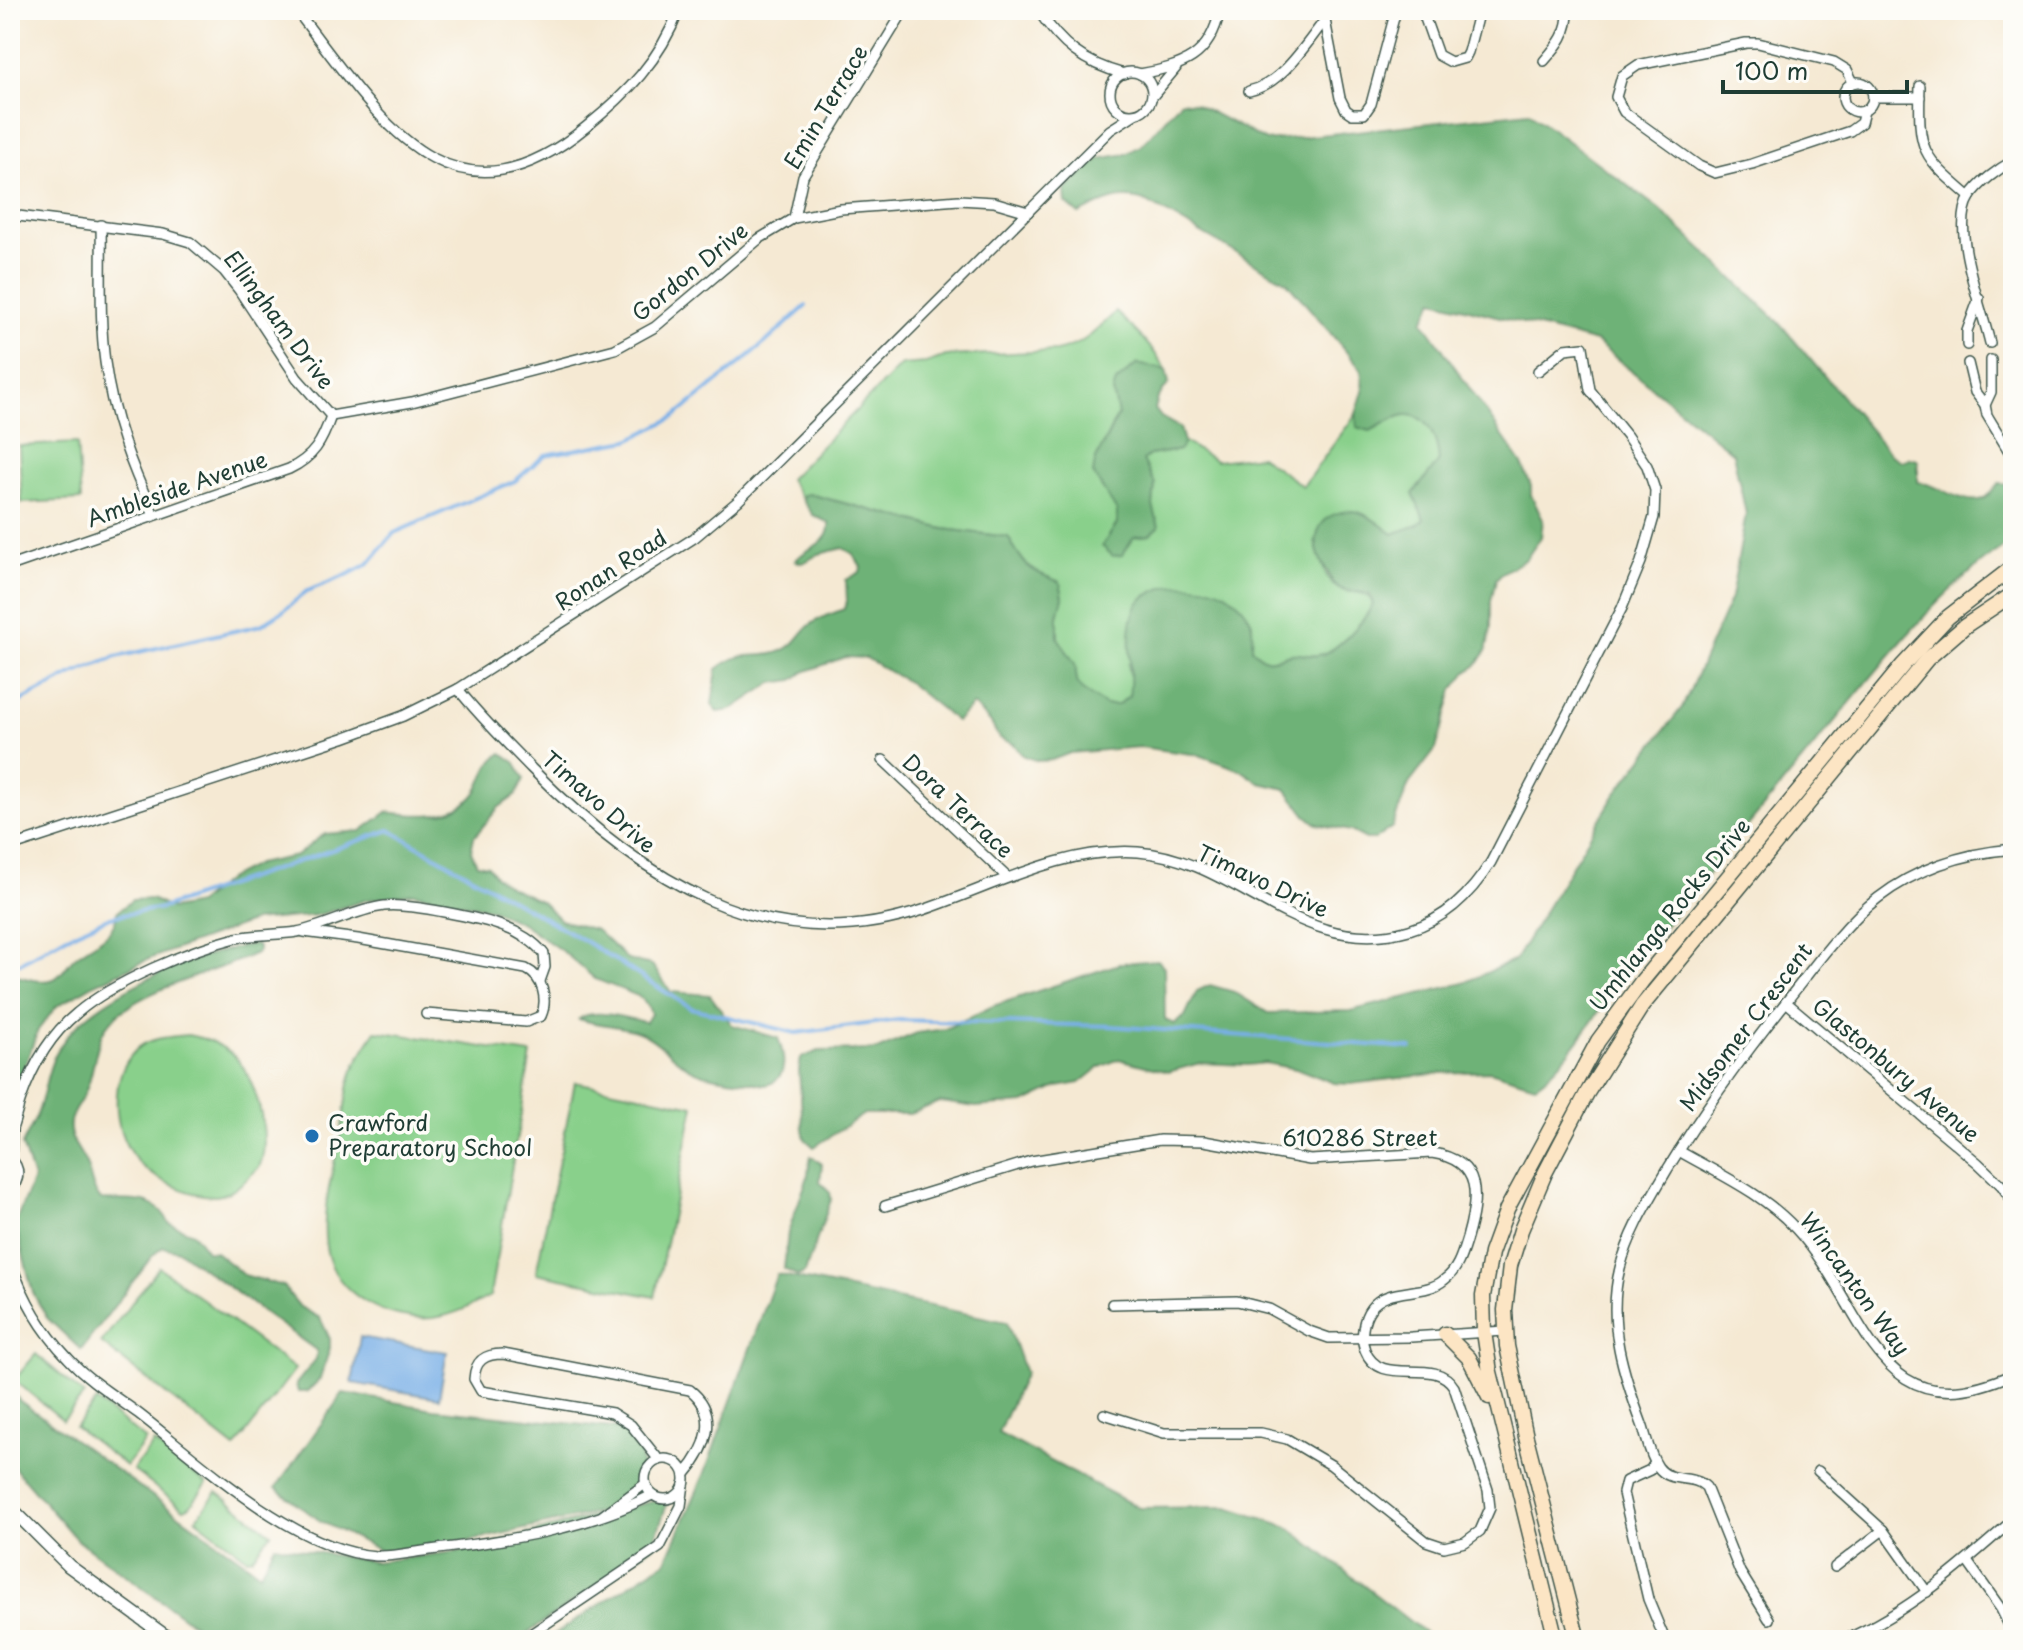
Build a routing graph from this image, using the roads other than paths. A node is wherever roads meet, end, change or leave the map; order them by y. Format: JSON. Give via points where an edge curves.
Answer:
{"nodes":[{"id":1,"x":296,"y":10,"type":"edge"},
{"id":2,"x":679,"y":10,"type":"edge"},
{"id":3,"x":1038,"y":10,"type":"edge"},
{"id":4,"x":1220,"y":10,"type":"edge"},
{"id":5,"x":1396,"y":10,"type":"edge"},
{"id":6,"x":1422,"y":10,"type":"edge"},
{"id":7,"x":1479,"y":10,"type":"edge"},
{"id":8,"x":1568,"y":10,"type":"edge"},
{"id":9,"x":1326,"y":15,"type":"edge"},
{"id":10,"x":900,"y":17,"type":"dead end"},
{"id":11,"x":1544,"y":61,"type":"dead end"},
{"id":12,"x":1102,"y":68,"type":"junction"},
{"id":13,"x":1176,"y":68,"type":"junction"},
{"id":14,"x":1124,"y":74,"type":"junction"},
{"id":15,"x":1139,"y":74,"type":"junction"},
{"id":16,"x":1853,"y":82,"type":"junction"},
{"id":17,"x":1111,"y":91,"type":"junction"},
{"id":18,"x":1249,"y":91,"type":"dead end"},
{"id":19,"x":1152,"y":97,"type":"junction"},
{"id":20,"x":1873,"y":97,"type":"junction"},
{"id":21,"x":1117,"y":108,"type":"junction"},
{"id":22,"x":1864,"y":111,"type":"junction"},
{"id":23,"x":1135,"y":114,"type":"junction"},
{"id":24,"x":1110,"y":130,"type":"junction"},
{"id":25,"x":2013,"y":161,"type":"edge"},
{"id":26,"x":1970,"y":197,"type":"junction"},
{"id":27,"x":1028,"y":212,"type":"junction"},
{"id":28,"x":10,"y":215,"type":"edge"},
{"id":29,"x":794,"y":218,"type":"junction"},
{"id":30,"x":101,"y":225,"type":"junction"},
{"id":31,"x":1979,"y":298,"type":"junction"},
{"id":32,"x":1990,"y":343,"type":"dead end"},
{"id":33,"x":1967,"y":345,"type":"dead end"},
{"id":34,"x":1991,"y":360,"type":"dead end"},
{"id":35,"x":1968,"y":363,"type":"dead end"},
{"id":36,"x":1538,"y":371,"type":"dead end"},
{"id":37,"x":1985,"y":405,"type":"junction"},
{"id":38,"x":331,"y":416,"type":"junction"},
{"id":39,"x":2013,"y":458,"type":"edge"},
{"id":40,"x":154,"y":515,"type":"junction"},
{"id":41,"x":10,"y":566,"type":"edge"},
{"id":42,"x":2013,"y":567,"type":"edge"},
{"id":43,"x":2013,"y":594,"type":"edge"},
{"id":44,"x":458,"y":689,"type":"junction"},
{"id":45,"x":883,"y":760,"type":"dead end"},
{"id":46,"x":10,"y":847,"type":"edge"},
{"id":47,"x":2013,"y":849,"type":"edge"},
{"id":48,"x":1007,"y":877,"type":"junction"},
{"id":49,"x":298,"y":931,"type":"junction"},
{"id":50,"x":540,"y":981,"type":"junction"},
{"id":51,"x":1786,"y":1002,"type":"junction"},
{"id":52,"x":426,"y":1014,"type":"dead end"},
{"id":53,"x":11,"y":1132,"type":"edge"},
{"id":54,"x":1679,"y":1151,"type":"junction"},
{"id":55,"x":11,"y":1159,"type":"edge"},
{"id":56,"x":10,"y":1190,"type":"edge"},
{"id":57,"x":2013,"y":1202,"type":"edge"},
{"id":58,"x":885,"y":1206,"type":"dead end"},
{"id":59,"x":10,"y":1260,"type":"edge"},
{"id":60,"x":1112,"y":1304,"type":"dead end"},
{"id":61,"x":1505,"y":1331,"type":"junction"},
{"id":62,"x":1484,"y":1332,"type":"junction"},
{"id":63,"x":1445,"y":1334,"type":"junction"},
{"id":64,"x":1363,"y":1337,"type":"junction"},
{"id":65,"x":2013,"y":1374,"type":"edge"},
{"id":66,"x":1104,"y":1414,"type":"dead end"},
{"id":67,"x":1504,"y":1434,"type":"junction"},
{"id":68,"x":642,"y":1439,"type":"junction"},
{"id":69,"x":659,"y":1460,"type":"junction"},
{"id":70,"x":1655,"y":1463,"type":"junction"},
{"id":71,"x":650,"y":1467,"type":"junction"},
{"id":72,"x":1818,"y":1471,"type":"dead end"},
{"id":73,"x":684,"y":1479,"type":"junction"},
{"id":74,"x":645,"y":1484,"type":"junction"},
{"id":75,"x":652,"y":1495,"type":"junction"},
{"id":76,"x":670,"y":1498,"type":"junction"},
{"id":77,"x":10,"y":1507,"type":"edge"},
{"id":78,"x":600,"y":1517,"type":"junction"},
{"id":79,"x":2013,"y":1520,"type":"edge"},
{"id":80,"x":672,"y":1522,"type":"junction"},
{"id":81,"x":1883,"y":1530,"type":"junction"},
{"id":82,"x":1967,"y":1561,"type":"junction"},
{"id":83,"x":1835,"y":1567,"type":"dead end"},
{"id":84,"x":1927,"y":1592,"type":"junction"},
{"id":85,"x":1769,"y":1619,"type":"dead end"},
{"id":86,"x":2013,"y":1633,"type":"edge"},
{"id":87,"x":171,"y":1640,"type":"edge"},
{"id":88,"x":522,"y":1640,"type":"edge"},
{"id":89,"x":1556,"y":1640,"type":"edge"},
{"id":90,"x":1578,"y":1640,"type":"edge"},
{"id":91,"x":1665,"y":1640,"type":"edge"},
{"id":92,"x":1844,"y":1640,"type":"edge"}],
"edges":[{"from":1,"to":2,"type":"street","via":[[404,141],[444,165],[484,172],[543,158],[590,124],[644,74]]},
{"from":3,"to":12,"type":"street","via":[[1081,58]]},
{"from":4,"to":13,"type":"street","via":[[1205,46]]},
{"from":5,"to":9,"type":"street","via":[[1371,104],[1358,115],[1346,110],[1340,98]]},
{"from":6,"to":7,"type":"street","via":[[1438,55],[1451,62],[1465,58]]},
{"from":8,"to":11,"type":"street","via":[[1561,40]]},
{"from":9,"to":18,"type":"street","via":[[1282,71]]},
{"from":10,"to":29,"type":"street","name":"Emin Terrace","via":[[803,176]]},
{"from":12,"to":14,"type":"street"},
{"from":12,"to":17,"type":"street"},
{"from":13,"to":15,"type":"street"},
{"from":13,"to":19,"type":"street"},
{"from":14,"to":15,"type":"street"},
{"from":14,"to":17,"type":"street"},
{"from":15,"to":19,"type":"street","via":[[1151,86]]},
{"from":16,"to":20,"type":"street","via":[[1867,85]]},
{"from":16,"to":22,"type":"street","via":[[1843,92],[1843,102],[1854,112]]},
{"from":16,"to":22,"type":"street","via":[[1834,62],[1746,43],[1638,65],[1622,76],[1616,97],[1624,112],[1715,173],[1850,131],[1861,123]]},
{"from":17,"to":21,"type":"street"},
{"from":19,"to":23,"type":"street"},
{"from":20,"to":22,"type":"street"},
{"from":20,"to":26,"type":"street","via":[[1920,92],[1923,149],[1935,167]]},
{"from":21,"to":23,"type":"street"},
{"from":21,"to":24,"type":"street","name":"Ronan Road"},
{"from":23,"to":24,"type":"street","name":"Ronan Road"},
{"from":24,"to":27,"type":"street","name":"Ronan Road"},
{"from":25,"to":26,"type":"street"},
{"from":26,"to":31,"type":"street","via":[[1964,211],[1964,243]]},
{"from":27,"to":29,"type":"street","name":"Gordon Drive","via":[[994,202],[959,200]]},
{"from":27,"to":44,"type":"street","name":"Ronan Road","via":[[716,521]]},
{"from":28,"to":30,"type":"street","name":"Ellingham Drive"},
{"from":29,"to":38,"type":"street","name":"Gordon Drive","via":[[759,239],[655,327],[615,349],[412,402]]},
{"from":30,"to":38,"type":"street","name":"Ellingham Drive","via":[[180,238],[203,251],[239,290],[297,378]]},
{"from":30,"to":40,"type":"street","via":[[108,385],[130,461]]},
{"from":31,"to":32,"type":"street"},
{"from":31,"to":33,"type":"street"},
{"from":34,"to":37,"type":"street","via":[[1991,392]]},
{"from":35,"to":37,"type":"street","via":[[1975,392]]},
{"from":36,"to":48,"type":"street","name":"Timavo Drive","via":[[1565,349],[1583,347],[1590,390],[1647,466],[1655,490],[1654,517],[1617,617],[1505,838],[1469,893],[1448,912],[1414,929],[1358,937],[1299,921],[1193,866],[1151,854],[1091,855]]},
{"from":37,"to":39,"type":"street"},
{"from":38,"to":40,"type":"street","name":"Ambleside Avenue","via":[[322,442],[302,463]]},
{"from":40,"to":41,"type":"street","name":"Ambleside Avenue"},
{"from":42,"to":62,"type":"main road","name":"Umhlanga Rocks Drive","via":[[1948,617],[1912,654],[1612,1018],[1507,1209],[1491,1253],[1483,1296]]},
{"from":43,"to":61,"type":"main road","name":"Umhlanga Rocks Drive","via":[[1927,659],[1618,1040],[1545,1173],[1521,1230],[1510,1266]]},
{"from":44,"to":46,"type":"street","name":"Ronan Road","via":[[343,738]]},
{"from":44,"to":48,"type":"street","name":"Timavo Drive","via":[[549,786],[608,839],[692,894],[744,915],[810,925],[866,924],[923,910]]},
{"from":45,"to":48,"type":"street","name":"Dora Terrace"},
{"from":47,"to":51,"type":"street","name":"Midsomer Crescent","via":[[1956,859],[1894,888],[1851,925]]},
{"from":49,"to":50,"type":"street","via":[[526,969]]},
{"from":49,"to":50,"type":"street","via":[[377,907],[413,906],[494,923],[522,936],[545,958]]},
{"from":49,"to":53,"type":"street","via":[[236,938],[177,959],[93,1000],[53,1037],[41,1056]]},
{"from":50,"to":52,"type":"street","via":[[544,1009],[535,1020]]},
{"from":51,"to":54,"type":"street","name":"Midsomer Crescent","via":[[1724,1081]]},
{"from":51,"to":57,"type":"street","name":"Glastonbury Avenue","via":[[1987,1170]]},
{"from":53,"to":55,"type":"street"},
{"from":54,"to":65,"type":"street","name":"Wincanton Way","via":[[1769,1204],[1797,1230],[1875,1350],[1902,1376],[1933,1390],[1961,1392]]},
{"from":54,"to":70,"type":"street","name":"Midsomer Crescent","via":[[1628,1243],[1616,1300],[1620,1355]]},
{"from":55,"to":56,"type":"street","via":[[19,1174]]},
{"from":58,"to":64,"type":"street","name":"610286 Street","via":[[1031,1161],[1160,1140],[1192,1139],[1310,1160],[1432,1153],[1450,1158],[1464,1168],[1476,1191],[1457,1266],[1437,1286],[1374,1305]]},
{"from":59,"to":78,"type":"street","via":[[36,1317],[69,1360],[249,1500],[342,1550],[378,1556],[459,1546]]},
{"from":60,"to":64,"type":"street","via":[[1237,1301],[1269,1309],[1325,1337]]},
{"from":61,"to":62,"type":"street"},
{"from":61,"to":90,"type":"main road","name":"Umhlanga Rocks Drive"},
{"from":62,"to":63,"type":"street"},
{"from":62,"to":67,"type":"main road","name":"Umhlanga Rocks Drive"},
{"from":63,"to":64,"type":"street"},
{"from":63,"to":67,"type":"main road","via":[[1477,1370]]},
{"from":64,"to":66,"type":"street","via":[[1367,1354],[1382,1366],[1399,1372],[1437,1371],[1454,1387],[1490,1499],[1485,1523],[1468,1541],[1444,1547],[1426,1541],[1331,1465],[1287,1439],[1261,1433],[1164,1433]]},
{"from":67,"to":89,"type":"main road","name":"Umhlanga Rocks Drive"},
{"from":68,"to":69,"type":"street"},
{"from":68,"to":71,"type":"street"},
{"from":68,"to":73,"type":"street","via":[[612,1413],[489,1394],[477,1388],[474,1371],[480,1360],[496,1354],[690,1390],[703,1404],[708,1431]]},
{"from":69,"to":71,"type":"street"},
{"from":69,"to":73,"type":"street","via":[[675,1461]]},
{"from":70,"to":85,"type":"street","via":[[1671,1476],[1706,1487],[1740,1572]]},
{"from":70,"to":91,"type":"street","via":[[1626,1481],[1623,1493],[1648,1599]]},
{"from":71,"to":74,"type":"street"},
{"from":72,"to":81,"type":"street"},
{"from":73,"to":76,"type":"street","via":[[681,1490]]},
{"from":73,"to":80,"type":"street","via":[[681,1506]]},
{"from":74,"to":75,"type":"street"},
{"from":74,"to":78,"type":"street"},
{"from":75,"to":76,"type":"street"},
{"from":75,"to":78,"type":"street"},
{"from":76,"to":80,"type":"street"},
{"from":77,"to":87,"type":"street","via":[[69,1566]]},
{"from":79,"to":82,"type":"street"},
{"from":80,"to":88,"type":"street","via":[[654,1552]]},
{"from":81,"to":83,"type":"street"},
{"from":81,"to":84,"type":"street"},
{"from":82,"to":84,"type":"street"},
{"from":82,"to":86,"type":"street"},
{"from":84,"to":92,"type":"street"}]}
